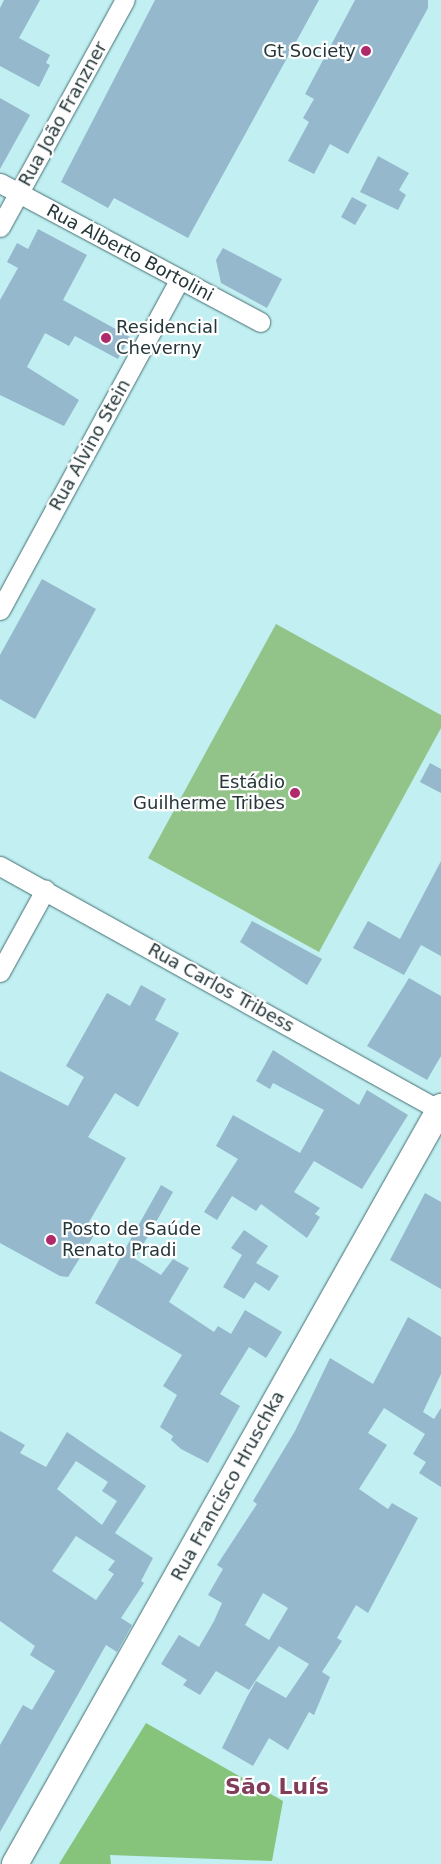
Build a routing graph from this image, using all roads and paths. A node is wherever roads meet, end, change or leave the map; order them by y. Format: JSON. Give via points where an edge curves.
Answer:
{"nodes":[{"id":1,"x":125,"y":0,"type":"edge"},
{"id":2,"x":0,"y":183,"type":"edge"},
{"id":3,"x":19,"y":193,"type":"junction"},
{"id":4,"x":0,"y":228,"type":"edge"},
{"id":5,"x":180,"y":280,"type":"junction"},
{"id":6,"x":260,"y":322,"type":"dead end"},
{"id":7,"x":0,"y":610,"type":"edge"},
{"id":8,"x":0,"y":866,"type":"edge"},
{"id":9,"x":45,"y":890,"type":"junction"},
{"id":10,"x":0,"y":972,"type":"edge"},
{"id":11,"x":441,"y":1109,"type":"edge"},
{"id":12,"x":15,"y":1864,"type":"edge"}],
"edges":[{"from":1,"to":3,"type":"street","name":"Rua João Franzner"},
{"from":2,"to":3,"type":"street","name":"Rua Alberto Bortolini"},
{"from":3,"to":4,"type":"street","name":"Rua João Franzner"},
{"from":3,"to":5,"type":"street","name":"Rua Alberto Bortolini"},
{"from":5,"to":6,"type":"street","name":"Rua Alberto Bortolini"},
{"from":5,"to":7,"type":"street","name":"Rua Alvino Stein"},
{"from":8,"to":9,"type":"street","name":"Rua Carlos Tribess"},
{"from":9,"to":10,"type":"street"},
{"from":9,"to":11,"type":"street","name":"Rua Carlos Tribess"},
{"from":11,"to":12,"type":"main road","name":"Rua Francisco Hruschka"}]}
